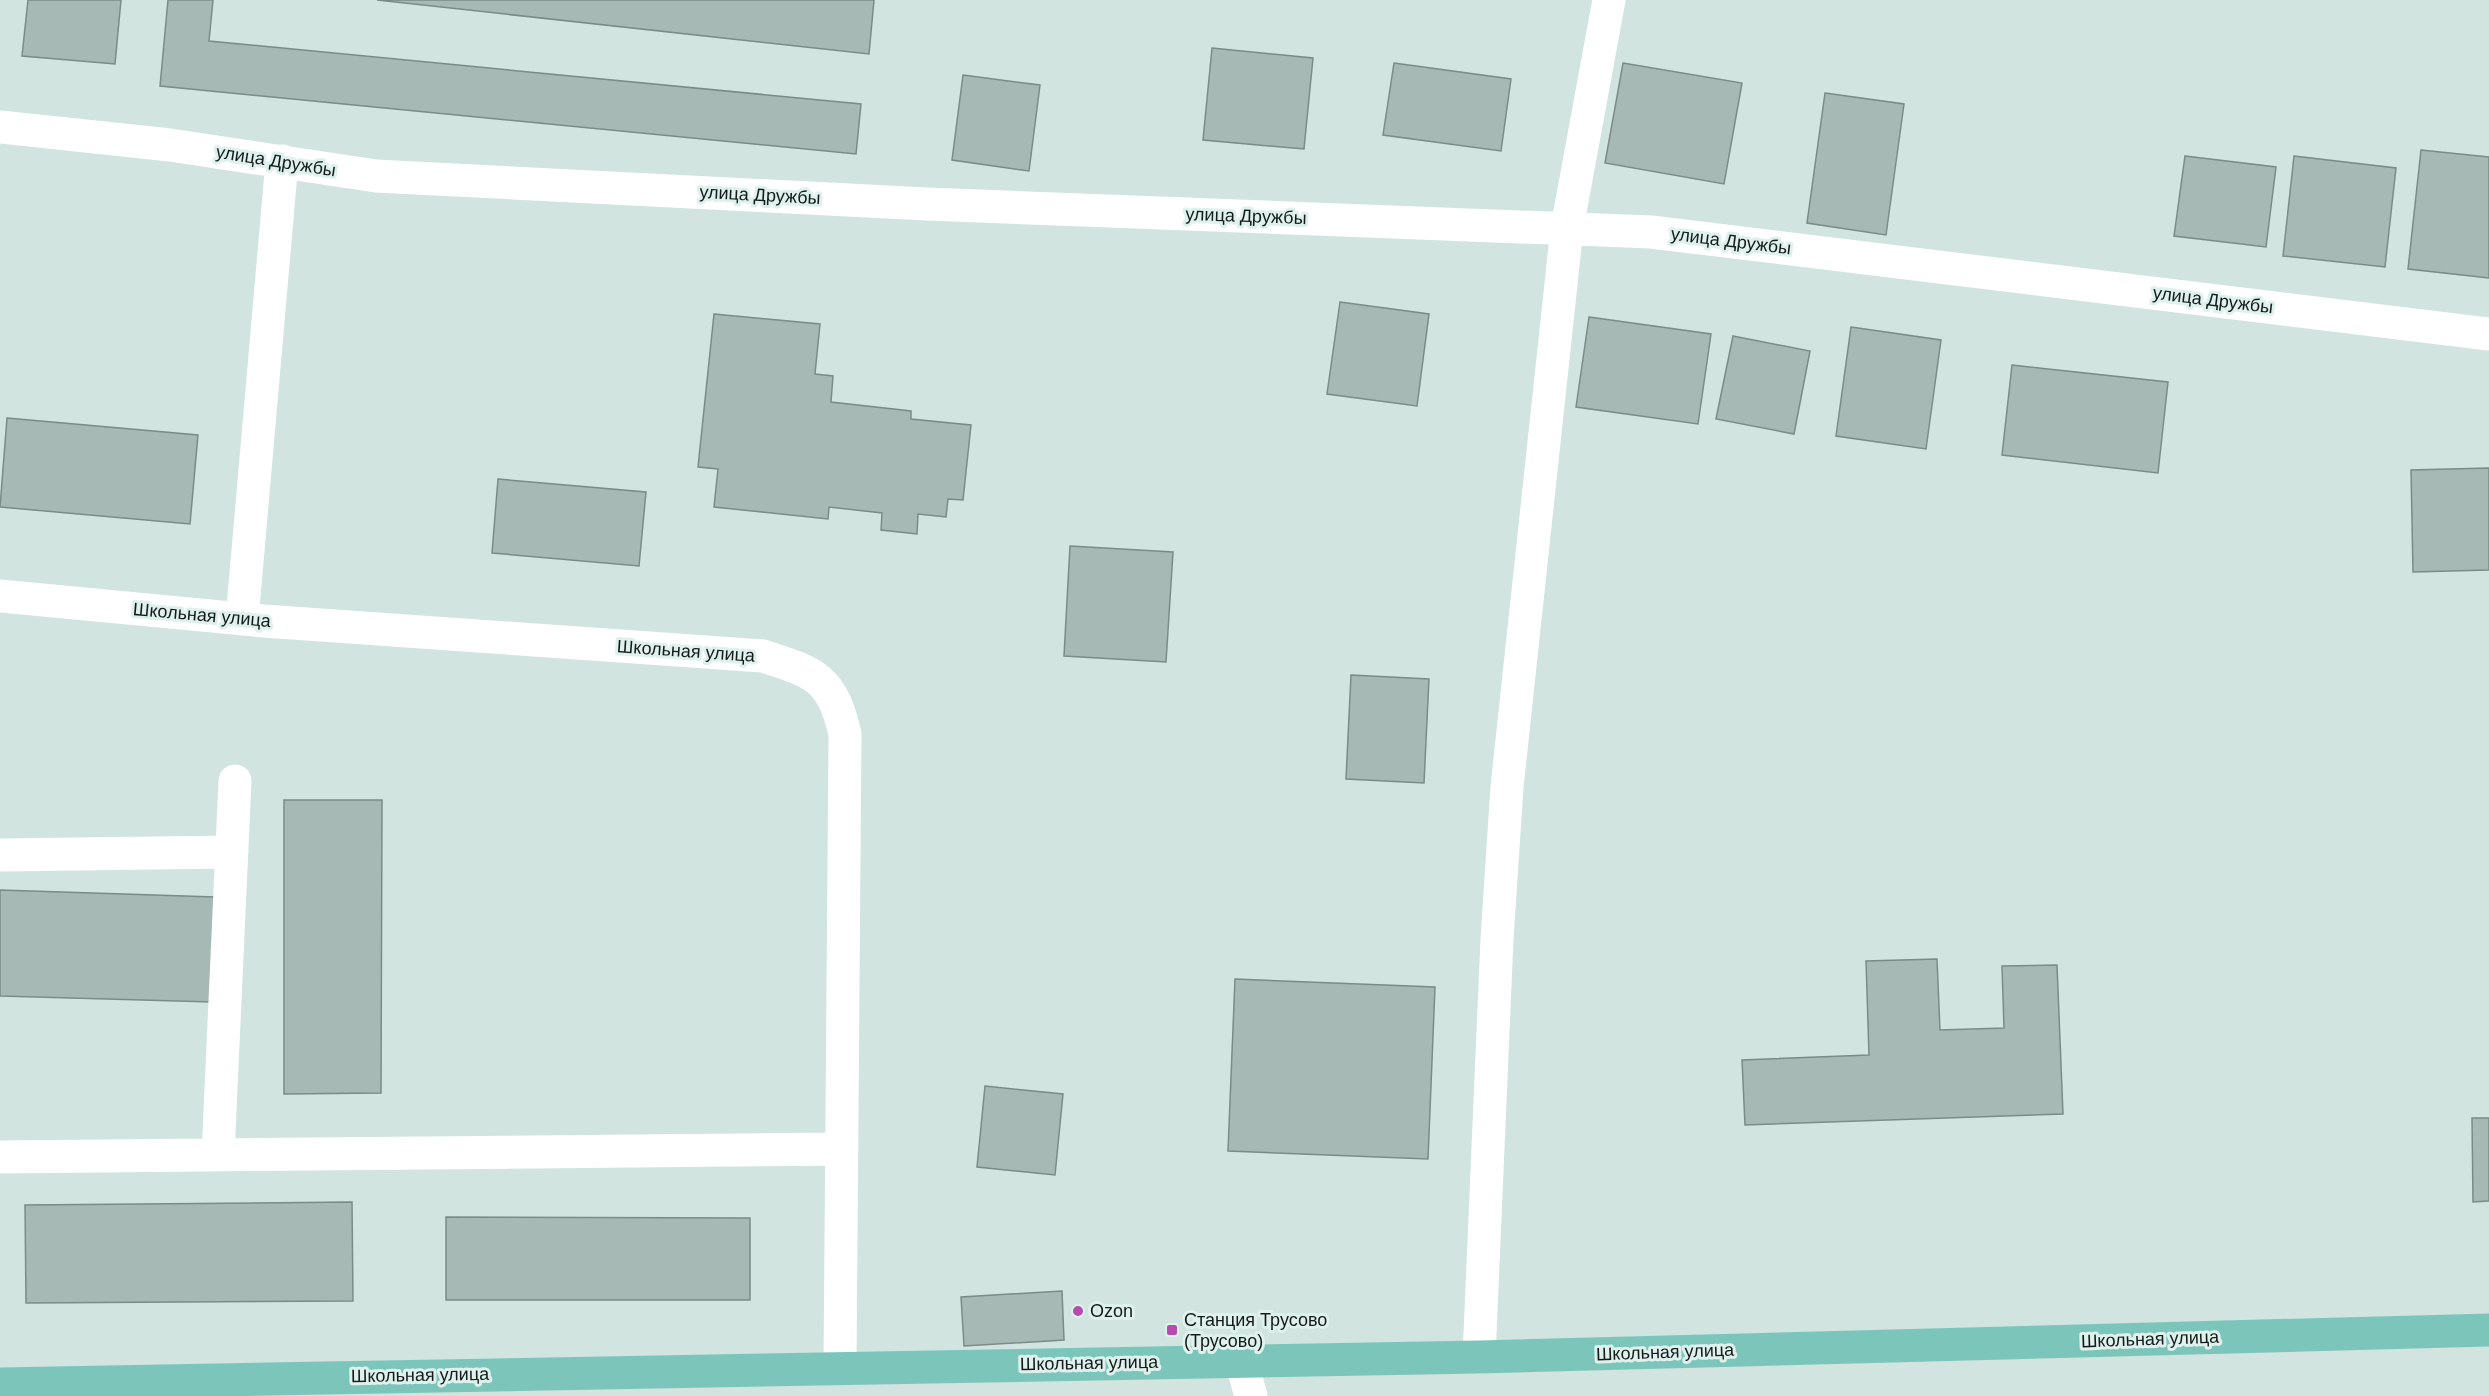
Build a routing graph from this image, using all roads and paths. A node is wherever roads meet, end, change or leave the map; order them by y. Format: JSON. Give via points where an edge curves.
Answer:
{"nodes":[{"id":1,"x":1610,"y":0,"type":"edge"},
{"id":2,"x":0,"y":127,"type":"edge"},
{"id":3,"x":282,"y":161,"type":"junction"},
{"id":4,"x":1567,"y":228,"type":"junction"},
{"id":5,"x":2489,"y":334,"type":"edge"},
{"id":6,"x":0,"y":596,"type":"edge"},
{"id":7,"x":242,"y":619,"type":"junction"},
{"id":8,"x":234,"y":781,"type":"dead end"},
{"id":9,"x":232,"y":852,"type":"junction"},
{"id":10,"x":0,"y":855,"type":"edge"},
{"id":11,"x":842,"y":1149,"type":"junction"},
{"id":12,"x":218,"y":1155,"type":"junction"},
{"id":13,"x":0,"y":1157,"type":"edge"},
{"id":14,"x":2489,"y":1330,"type":"edge"},
{"id":15,"x":1479,"y":1357,"type":"junction"},
{"id":16,"x":1241,"y":1360,"type":"junction"},
{"id":17,"x":840,"y":1367,"type":"junction"},
{"id":18,"x":0,"y":1384,"type":"edge"},
{"id":19,"x":1251,"y":1396,"type":"edge"}],
"edges":[{"from":1,"to":4,"type":"street"},
{"from":2,"to":3,"type":"street","name":"улица Дружбы"},
{"from":3,"to":4,"type":"street","name":"улица Дружбы","via":[[376,176],[927,204]]},
{"from":3,"to":7,"type":"street"},
{"from":4,"to":5,"type":"street","name":"улица Дружбы","via":[[1651,232]]},
{"from":4,"to":15,"type":"street","via":[[1507,787]]},
{"from":6,"to":7,"type":"street","name":"Школьная улица"},
{"from":7,"to":11,"type":"street","name":"Школьная улица","via":[[763,656],[797,667],[824,682],[839,708],[845,734]]},
{"from":8,"to":9,"type":"street"},
{"from":9,"to":10,"type":"street"},
{"from":9,"to":12,"type":"street"},
{"from":11,"to":12,"type":"street"},
{"from":11,"to":17,"type":"street","name":"Школьная улица"},
{"from":12,"to":13,"type":"street"},
{"from":14,"to":15,"type":"main road","name":"Школьная улица"},
{"from":15,"to":16,"type":"main road","name":"Школьная улица"},
{"from":16,"to":17,"type":"main road","name":"Школьная улица"},
{"from":16,"to":19,"type":"street"},
{"from":17,"to":18,"type":"main road","name":"Школьная улица"}]}
